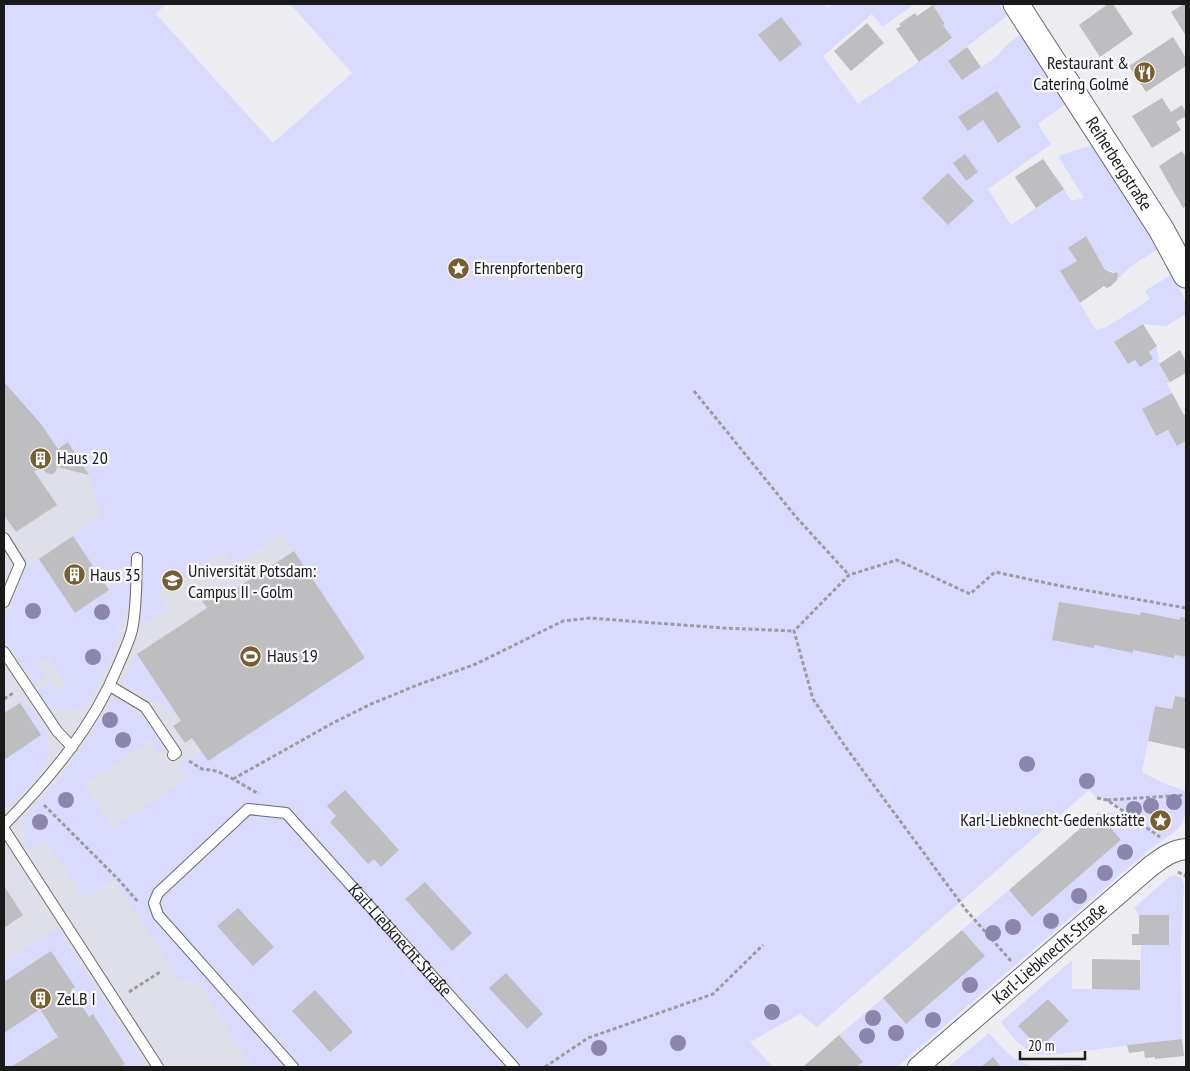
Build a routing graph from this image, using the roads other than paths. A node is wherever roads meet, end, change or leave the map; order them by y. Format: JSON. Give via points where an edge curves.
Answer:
{"nodes":[{"id":1,"x":1016,"y":4,"type":"edge"},
{"id":2,"x":1186,"y":275,"type":"edge"},
{"id":3,"x":4,"y":538,"type":"edge"},
{"id":4,"x":137,"y":558,"type":"dead end"},
{"id":5,"x":4,"y":602,"type":"edge"},
{"id":6,"x":4,"y":652,"type":"edge"},
{"id":7,"x":110,"y":686,"type":"junction"},
{"id":8,"x":72,"y":747,"type":"junction"},
{"id":9,"x":174,"y":754,"type":"road end"},
{"id":10,"x":4,"y":827,"type":"edge"},
{"id":11,"x":1183,"y":849,"type":"edge"},
{"id":12,"x":158,"y":1067,"type":"edge"},
{"id":13,"x":293,"y":1067,"type":"edge"},
{"id":14,"x":514,"y":1067,"type":"edge"},
{"id":15,"x":918,"y":1067,"type":"edge"}],
"edges":[{"from":1,"to":2,"type":"street","name":"Reiherbergstraße","via":[[1161,229]]},
{"from":3,"to":5,"type":"lane","via":[[20,564]]},
{"from":4,"to":7,"type":"lane","via":[[131,633]]},
{"from":6,"to":8,"type":"lane","via":[[57,731]]},
{"from":7,"to":8,"type":"lane"},
{"from":7,"to":9,"type":"lane","via":[[145,707]]},
{"from":8,"to":10,"type":"lane"},
{"from":10,"to":12,"type":"lane"},
{"from":11,"to":15,"type":"street","name":"Karl-Liebknecht-Straße","via":[[1151,866]]},
{"from":13,"to":14,"type":"lane","name":"Karl-Liebknecht-Straße","via":[[158,915],[154,903],[158,893],[248,809],[286,813]]}]}
